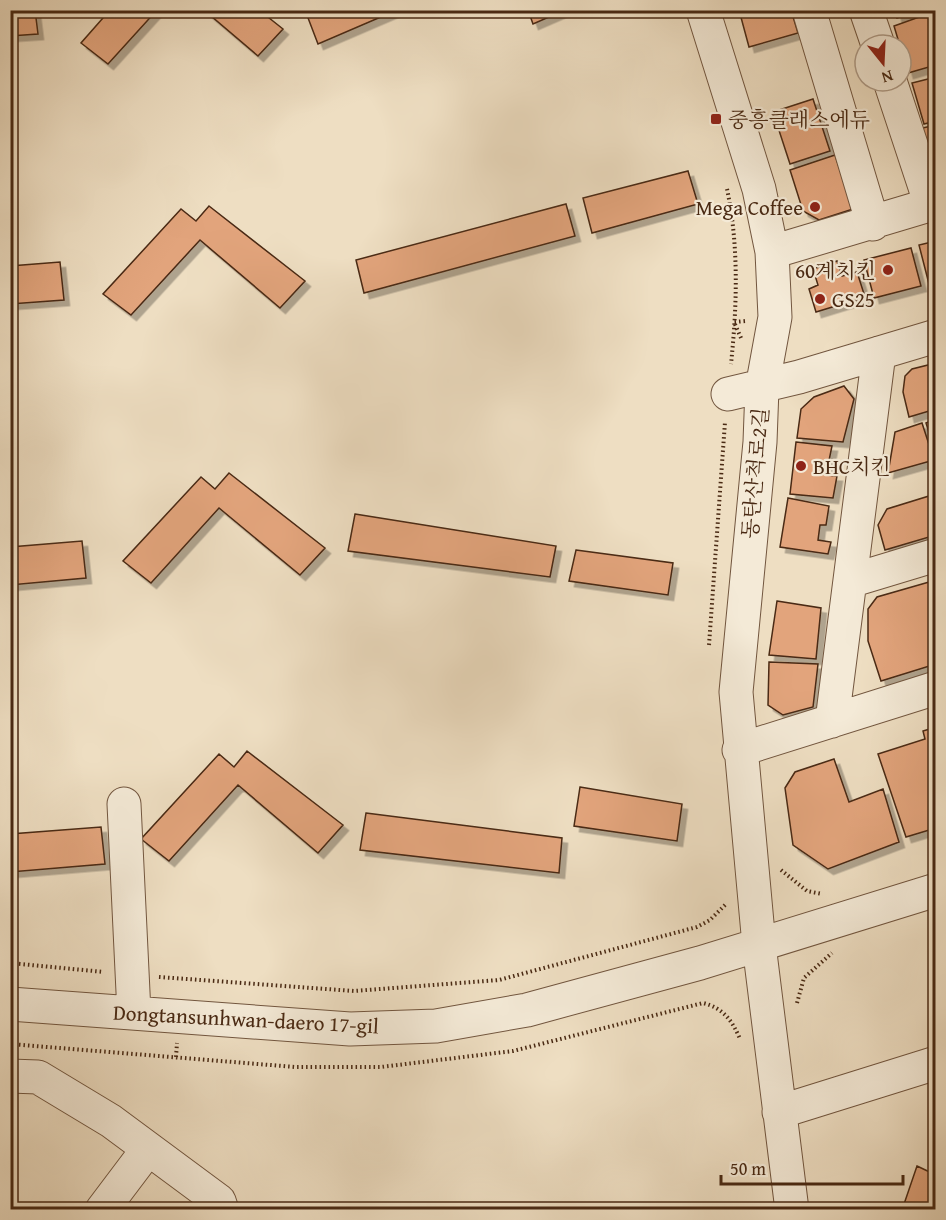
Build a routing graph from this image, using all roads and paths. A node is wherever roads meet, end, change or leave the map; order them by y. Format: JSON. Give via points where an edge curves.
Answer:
{"nodes":[{"id":1,"x":703,"y":10,"type":"edge"},
{"id":2,"x":809,"y":10,"type":"edge"},
{"id":3,"x":866,"y":10,"type":"edge"},
{"id":4,"x":874,"y":33,"type":"edge"},
{"id":5,"x":894,"y":93,"type":"edge"},
{"id":6,"x":726,"y":184,"type":"dead end"},
{"id":7,"x":933,"y":204,"type":"edge"},
{"id":8,"x":873,"y":224,"type":"junction"},
{"id":9,"x":772,"y":252,"type":"junction"},
{"id":10,"x":936,"y":336,"type":"edge"},
{"id":11,"x":879,"y":353,"type":"junction"},
{"id":12,"x":762,"y":387,"type":"junction"},
{"id":13,"x":728,"y":394,"type":"joint"},
{"id":14,"x":936,"y":555,"type":"edge"},
{"id":15,"x":850,"y":582,"type":"junction"},
{"id":16,"x":936,"y":688,"type":"edge"},
{"id":17,"x":832,"y":721,"type":"junction"},
{"id":18,"x":739,"y":750,"type":"junction"},
{"id":19,"x":124,"y":804,"type":"dead end"},
{"id":20,"x":781,"y":868,"type":"dead end"},
{"id":21,"x":936,"y":890,"type":"edge"},
{"id":22,"x":831,"y":891,"type":"dead end"},
{"id":23,"x":697,"y":927,"type":"dead end"},
{"id":24,"x":759,"y":945,"type":"junction"},
{"id":25,"x":842,"y":950,"type":"dead end"},
{"id":26,"x":10,"y":963,"type":"edge"},
{"id":27,"x":132,"y":974,"type":"junction"},
{"id":28,"x":10,"y":1004,"type":"edge"},
{"id":29,"x":796,"y":1006,"type":"dead end"},
{"id":30,"x":134,"y":1014,"type":"junction"},
{"id":31,"x":936,"y":1063,"type":"edge"},
{"id":32,"x":10,"y":1076,"type":"edge"},
{"id":33,"x":778,"y":1112,"type":"junction"},
{"id":34,"x":148,"y":1149,"type":"junction"},
{"id":35,"x":102,"y":1209,"type":"edge"},
{"id":36,"x":222,"y":1209,"type":"edge"},
{"id":37,"x":792,"y":1209,"type":"edge"}],
"edges":[{"from":1,"to":9,"type":"street","name":"동탄산척로2길","via":[[759,189]]},
{"from":2,"to":8,"type":"street"},
{"from":3,"to":4,"type":"street"},
{"from":5,"to":7,"type":"street"},
{"from":6,"to":13,"type":"path","via":[[732,211],[735,305]]},
{"from":7,"to":8,"type":"street"},
{"from":8,"to":9,"type":"street"},
{"from":9,"to":12,"type":"street","name":"동탄산척로2길","via":[[775,317]]},
{"from":10,"to":11,"type":"street"},
{"from":11,"to":12,"type":"street"},
{"from":11,"to":15,"type":"street"},
{"from":12,"to":13,"type":"street"},
{"from":12,"to":18,"type":"street","name":"동탄산척로2길","via":[[736,692]]},
{"from":14,"to":15,"type":"street"},
{"from":15,"to":17,"type":"street"},
{"from":16,"to":17,"type":"street"},
{"from":17,"to":18,"type":"street"},
{"from":18,"to":24,"type":"street","name":"동탄산척로2길"},
{"from":19,"to":27,"type":"street"},
{"from":20,"to":22,"type":"path","via":[[807,891],[821,895]]},
{"from":21,"to":24,"type":"street","name":"Dongtansunhwan-daero 17-gil"},
{"from":23,"to":27,"type":"path","via":[[499,980],[354,991]]},
{"from":24,"to":30,"type":"street","name":"Dongtansunhwan-daero 17-gil","via":[[527,1010],[436,1026],[350,1029]]},
{"from":24,"to":33,"type":"street","name":"동탄산척로2길"},
{"from":25,"to":29,"type":"path","via":[[831,954],[804,978]]},
{"from":26,"to":27,"type":"path"},
{"from":27,"to":30,"type":"street"},
{"from":28,"to":30,"type":"street","name":"Dongtansunhwan-daero 17-gil"},
{"from":31,"to":33,"type":"street"},
{"from":32,"to":34,"type":"street","via":[[38,1077],[111,1121]]},
{"from":33,"to":37,"type":"street","name":"동탄산척로2길"},
{"from":34,"to":35,"type":"street"},
{"from":34,"to":36,"type":"street","via":[[219,1201]]}]}
